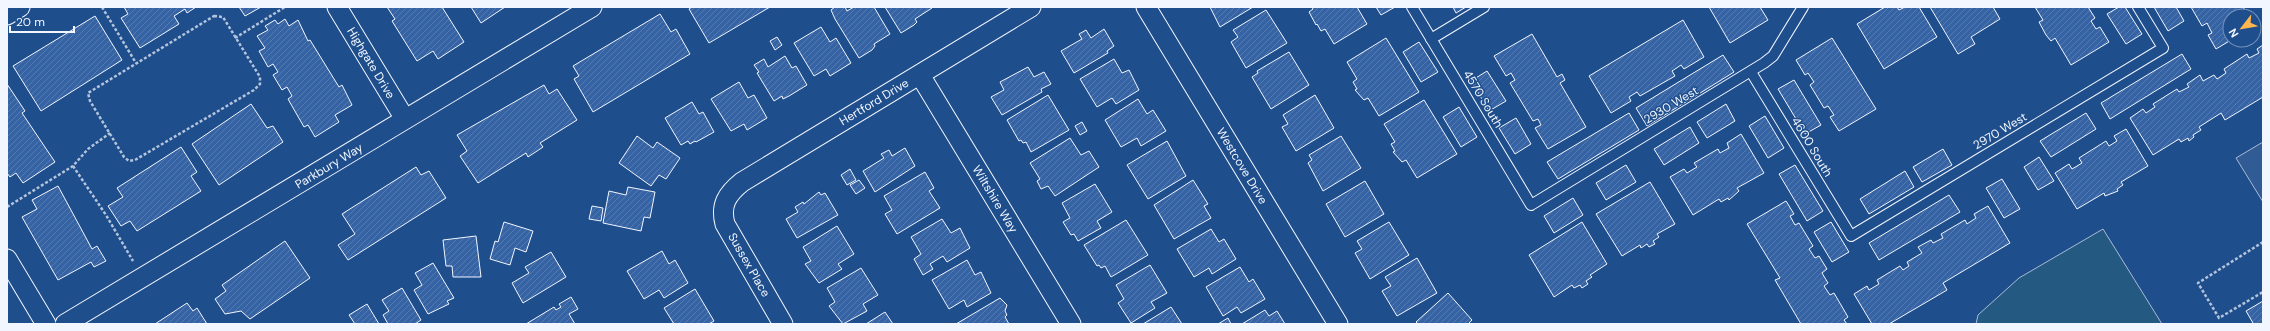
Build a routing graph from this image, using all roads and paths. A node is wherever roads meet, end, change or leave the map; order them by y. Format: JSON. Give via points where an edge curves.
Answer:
{"nodes":[{"id":1,"x":20,"y":7,"type":"edge"},
{"id":2,"x":102,"y":7,"type":"edge"},
{"id":3,"x":285,"y":7,"type":"edge"},
{"id":4,"x":337,"y":7,"type":"edge"},
{"id":5,"x":592,"y":7,"type":"edge"},
{"id":6,"x":1032,"y":7,"type":"edge"},
{"id":7,"x":1146,"y":7,"type":"edge"},
{"id":8,"x":1412,"y":7,"type":"edge"},
{"id":9,"x":1484,"y":7,"type":"edge"},
{"id":10,"x":1803,"y":7,"type":"edge"},
{"id":11,"x":2138,"y":7,"type":"edge"},
{"id":12,"x":7,"y":15,"type":"edge"},
{"id":13,"x":235,"y":38,"type":"junction"},
{"id":14,"x":1431,"y":38,"type":"junction"},
{"id":15,"x":136,"y":63,"type":"junction"},
{"id":16,"x":1751,"y":72,"type":"junction"},
{"id":17,"x":920,"y":75,"type":"junction"},
{"id":18,"x":406,"y":119,"type":"junction"},
{"id":19,"x":110,"y":134,"type":"junction"},
{"id":20,"x":73,"y":166,"type":"junction"},
{"id":21,"x":723,"y":204,"type":"joint"},
{"id":22,"x":1532,"y":205,"type":"joint"},
{"id":23,"x":7,"y":207,"type":"edge"},
{"id":24,"x":1851,"y":236,"type":"joint"},
{"id":25,"x":2263,"y":242,"type":"edge"},
{"id":26,"x":7,"y":259,"type":"edge"},
{"id":27,"x":133,"y":261,"type":"dead end"},
{"id":28,"x":2263,"y":292,"type":"edge"},
{"id":29,"x":46,"y":324,"type":"edge"},
{"id":30,"x":65,"y":324,"type":"edge"},
{"id":31,"x":783,"y":324,"type":"edge"},
{"id":32,"x":1071,"y":324,"type":"edge"},
{"id":33,"x":1338,"y":324,"type":"edge"}],
"edges":[{"from":1,"to":12,"type":"street"},
{"from":2,"to":15,"type":"path"},
{"from":3,"to":13,"type":"path"},
{"from":4,"to":18,"type":"street","name":"Highgate Drive"},
{"from":5,"to":18,"type":"street","name":"Parkbury Way"},
{"from":6,"to":17,"type":"street","name":"Hertford Drive"},
{"from":7,"to":33,"type":"street","name":"Westcove Drive"},
{"from":8,"to":14,"type":"lane","name":"4570 South"},
{"from":9,"to":14,"type":"lane"},
{"from":10,"to":16,"type":"lane","name":"2930 West","via":[[1773,56]]},
{"from":11,"to":24,"type":"lane","name":"2970 West","via":[[2163,48]]},
{"from":13,"to":15,"type":"path","via":[[223,17],[214,16]]},
{"from":13,"to":19,"type":"path","via":[[260,77],[260,84],[254,90],[135,160],[129,161],[124,157]]},
{"from":14,"to":22,"type":"lane","name":"4570 South"},
{"from":15,"to":19,"type":"path","via":[[88,93]]},
{"from":16,"to":22,"type":"lane","name":"2930 West"},
{"from":16,"to":24,"type":"lane","name":"4600 South"},
{"from":17,"to":21,"type":"street","name":"Hertford Drive","via":[[742,182]]},
{"from":17,"to":32,"type":"street","name":"Wiltshire Way"},
{"from":18,"to":30,"type":"street","name":"Parkbury Way"},
{"from":19,"to":20,"type":"path","via":[[88,149]]},
{"from":20,"to":23,"type":"path"},
{"from":20,"to":27,"type":"path"},
{"from":21,"to":31,"type":"street","name":"Sussex Place","via":[[723,215],[730,234]]},
{"from":25,"to":28,"type":"path","via":[[2198,283],[2219,318]]},
{"from":26,"to":29,"type":"street"}]}
